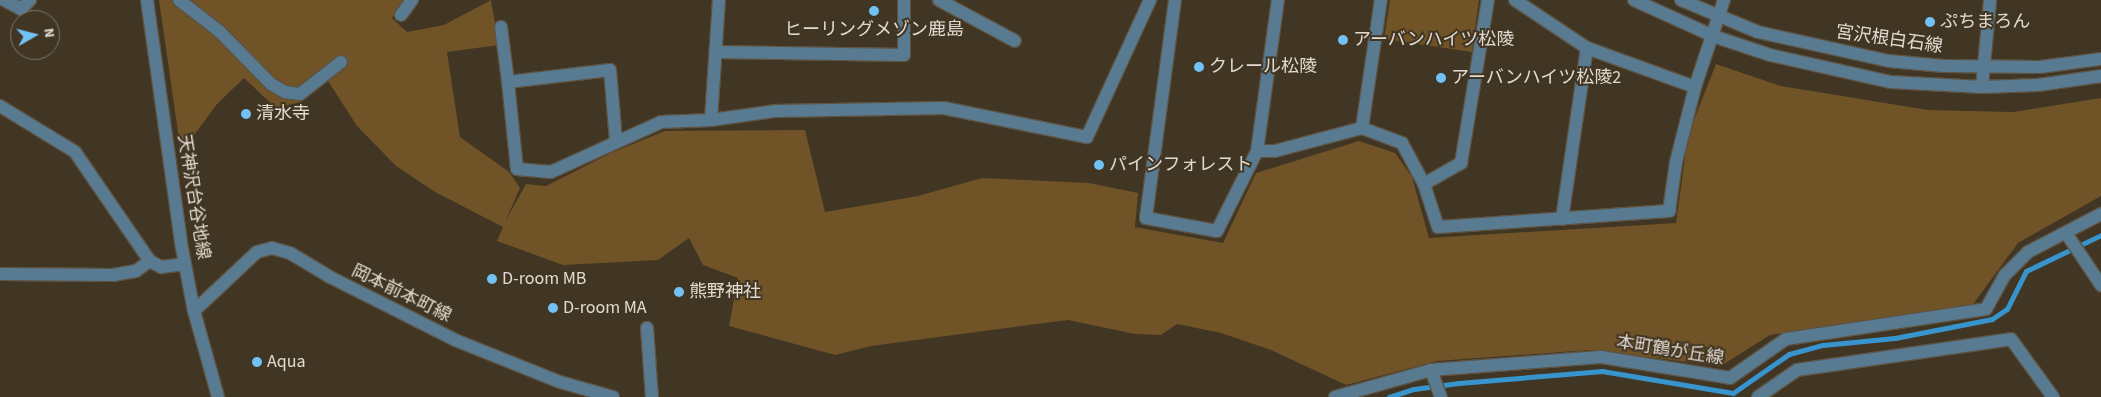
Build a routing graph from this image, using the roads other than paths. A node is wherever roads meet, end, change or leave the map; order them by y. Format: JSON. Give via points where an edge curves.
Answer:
{"nodes":[{"id":1,"x":4,"y":0,"type":"edge"},
{"id":2,"x":30,"y":0,"type":"edge"},
{"id":3,"x":147,"y":0,"type":"edge"},
{"id":4,"x":179,"y":0,"type":"edge"},
{"id":5,"x":412,"y":0,"type":"edge"},
{"id":6,"x":719,"y":0,"type":"edge"},
{"id":7,"x":904,"y":0,"type":"edge"},
{"id":8,"x":939,"y":0,"type":"edge"},
{"id":9,"x":1150,"y":0,"type":"edge"},
{"id":10,"x":1176,"y":0,"type":"edge"},
{"id":11,"x":1278,"y":0,"type":"edge"},
{"id":12,"x":1381,"y":0,"type":"edge"},
{"id":13,"x":1488,"y":0,"type":"edge"},
{"id":14,"x":1515,"y":0,"type":"edge"},
{"id":15,"x":1634,"y":0,"type":"edge"},
{"id":16,"x":1681,"y":0,"type":"edge"},
{"id":17,"x":1724,"y":0,"type":"edge"},
{"id":18,"x":1990,"y":0,"type":"edge"},
{"id":19,"x":401,"y":15,"type":"dead end"},
{"id":20,"x":1718,"y":17,"type":"junction"},
{"id":21,"x":502,"y":27,"type":"dead end"},
{"id":22,"x":1713,"y":36,"type":"junction"},
{"id":23,"x":1015,"y":41,"type":"dead end"},
{"id":24,"x":1587,"y":48,"type":"junction"},
{"id":25,"x":716,"y":52,"type":"junction"},
{"id":26,"x":2101,"y":59,"type":"edge"},
{"id":27,"x":341,"y":62,"type":"dead end"},
{"id":28,"x":1983,"y":67,"type":"junction"},
{"id":29,"x":2101,"y":76,"type":"edge"},
{"id":30,"x":508,"y":82,"type":"junction"},
{"id":31,"x":1695,"y":87,"type":"junction"},
{"id":32,"x":1982,"y":87,"type":"junction"},
{"id":33,"x":0,"y":106,"type":"edge"},
{"id":34,"x":711,"y":120,"type":"junction"},
{"id":35,"x":1362,"y":128,"type":"junction"},
{"id":36,"x":616,"y":141,"type":"junction"},
{"id":37,"x":1257,"y":151,"type":"junction"},
{"id":38,"x":1424,"y":184,"type":"junction"},
{"id":39,"x":2101,"y":214,"type":"edge"},
{"id":40,"x":1562,"y":219,"type":"junction"},
{"id":41,"x":2068,"y":236,"type":"junction"},
{"id":42,"x":150,"y":261,"type":"junction"},
{"id":43,"x":185,"y":264,"type":"junction"},
{"id":44,"x":0,"y":274,"type":"edge"},
{"id":45,"x":2101,"y":285,"type":"edge"},
{"id":46,"x":194,"y":310,"type":"junction"},
{"id":47,"x":647,"y":328,"type":"dead end"},
{"id":48,"x":1433,"y":374,"type":"junction"},
{"id":49,"x":1440,"y":396,"type":"edge"},
{"id":50,"x":218,"y":397,"type":"edge"},
{"id":51,"x":613,"y":397,"type":"edge"},
{"id":52,"x":652,"y":397,"type":"edge"},
{"id":53,"x":1335,"y":397,"type":"edge"},
{"id":54,"x":1758,"y":397,"type":"edge"},
{"id":55,"x":2053,"y":397,"type":"edge"}],
"edges":[{"from":1,"to":2,"type":"street","via":[[21,10]]},
{"from":3,"to":43,"type":"street","name":"天神沢台谷地線"},
{"from":4,"to":27,"type":"street","via":[[219,31],[271,84],[285,92],[300,94]]},
{"from":5,"to":19,"type":"street"},
{"from":6,"to":25,"type":"street"},
{"from":7,"to":25,"type":"street","via":[[904,55]]},
{"from":8,"to":23,"type":"street"},
{"from":9,"to":34,"type":"street","via":[[1087,137],[944,108],[776,111]]},
{"from":10,"to":37,"type":"street","via":[[1146,218],[1217,231]]},
{"from":11,"to":37,"type":"street"},
{"from":12,"to":35,"type":"street"},
{"from":13,"to":38,"type":"street","via":[[1461,163]]},
{"from":14,"to":24,"type":"street"},
{"from":15,"to":22,"type":"street"},
{"from":16,"to":20,"type":"street","name":"宮沢根白石線"},
{"from":17,"to":20,"type":"street"},
{"from":18,"to":28,"type":"street"},
{"from":20,"to":22,"type":"street"},
{"from":20,"to":28,"type":"street","name":"宮沢根白石線","via":[[1767,34],[1889,61]]},
{"from":21,"to":30,"type":"street"},
{"from":22,"to":31,"type":"street"},
{"from":22,"to":32,"type":"street","via":[[1833,71],[1891,82]]},
{"from":24,"to":31,"type":"street"},
{"from":24,"to":40,"type":"street"},
{"from":25,"to":34,"type":"street"},
{"from":26,"to":28,"type":"street","name":"宮沢根白石線","via":[[2040,67]]},
{"from":28,"to":32,"type":"street"},
{"from":29,"to":32,"type":"street","via":[[2038,85]]},
{"from":30,"to":36,"type":"street","via":[[610,70]]},
{"from":30,"to":36,"type":"street","via":[[517,169],[551,172]]},
{"from":31,"to":40,"type":"street","via":[[1676,162],[1669,211]]},
{"from":33,"to":42,"type":"street","via":[[75,152]]},
{"from":34,"to":36,"type":"street","via":[[661,122]]},
{"from":35,"to":37,"type":"street","via":[[1275,150]]},
{"from":35,"to":38,"type":"street","via":[[1402,144]]},
{"from":38,"to":40,"type":"street","via":[[1438,227]]},
{"from":39,"to":41,"type":"street","name":"本町鶴が丘線"},
{"from":41,"to":45,"type":"street"},
{"from":41,"to":48,"type":"street","name":"本町鶴が丘線","via":[[2028,252],[2005,276],[1986,309],[1786,339],[1730,378],[1601,357]]},
{"from":42,"to":43,"type":"street","via":[[161,267]]},
{"from":42,"to":44,"type":"street","via":[[136,271],[113,275]]},
{"from":43,"to":46,"type":"street","name":"天神沢台谷地線"},
{"from":46,"to":50,"type":"street","name":"天神沢台谷地線"},
{"from":46,"to":51,"type":"street","name":"岡本前本町線","via":[[257,252],[272,248],[290,253],[330,277],[455,340],[560,382]]},
{"from":47,"to":52,"type":"street"},
{"from":48,"to":49,"type":"street"},
{"from":48,"to":53,"type":"street","name":"本町鶴が丘線"},
{"from":54,"to":55,"type":"street","via":[[1797,370],[2011,339]]}]}
